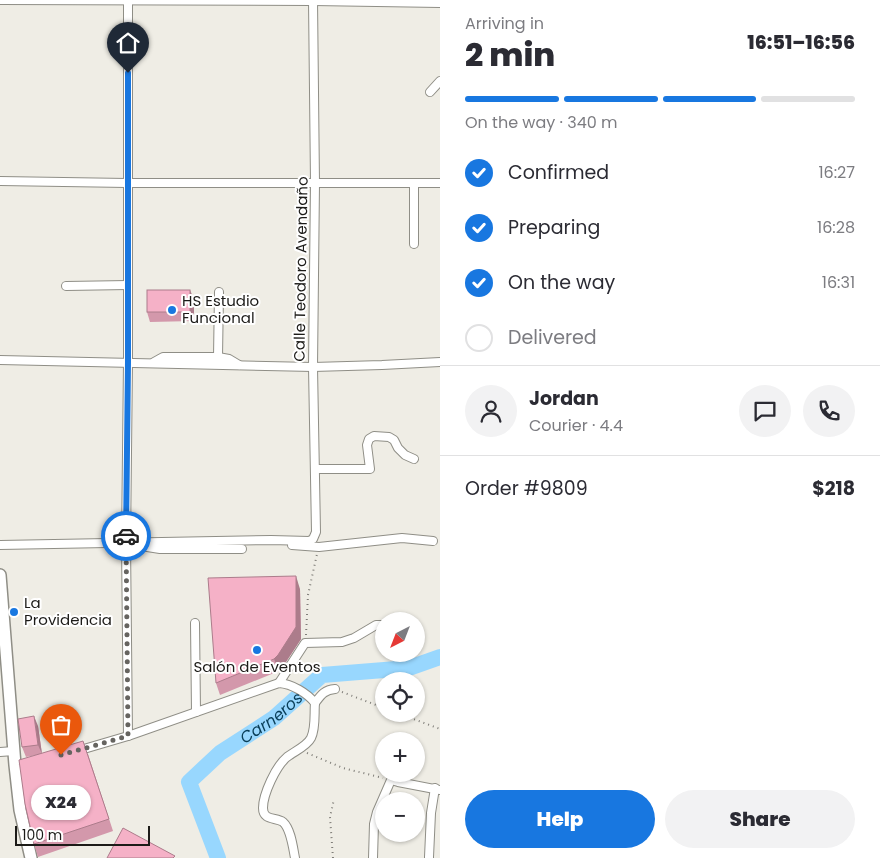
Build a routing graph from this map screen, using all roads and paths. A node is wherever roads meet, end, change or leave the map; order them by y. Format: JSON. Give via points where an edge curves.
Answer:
{"nodes":[{"id":1,"x":0,"y":0,"type":"edge"},
{"id":2,"x":128,"y":0,"type":"edge"},
{"id":3,"x":312,"y":0,"type":"edge"},
{"id":4,"x":440,"y":3,"type":"edge"},
{"id":5,"x":440,"y":81,"type":"edge"},
{"id":6,"x":430,"y":92,"type":"dead end"},
{"id":7,"x":0,"y":181,"type":"edge"},
{"id":8,"x":127,"y":183,"type":"junction"},
{"id":9,"x":315,"y":183,"type":"junction"},
{"id":10,"x":414,"y":183,"type":"junction"},
{"id":11,"x":440,"y":183,"type":"edge"},
{"id":12,"x":414,"y":244,"type":"dead end"},
{"id":13,"x":128,"y":285,"type":"junction"},
{"id":14,"x":66,"y":286,"type":"dead end"},
{"id":15,"x":219,"y":292,"type":"dead end"},
{"id":16,"x":218,"y":357,"type":"junction"},
{"id":17,"x":0,"y":360,"type":"edge"},
{"id":18,"x":128,"y":362,"type":"junction"},
{"id":19,"x":152,"y":362,"type":"junction"},
{"id":20,"x":440,"y":362,"type":"edge"},
{"id":21,"x":241,"y":366,"type":"junction"},
{"id":22,"x":313,"y":367,"type":"junction"},
{"id":23,"x":414,"y":459,"type":"dead end"},
{"id":24,"x":315,"y":469,"type":"junction"},
{"id":25,"x":271,"y":540,"type":"junction"},
{"id":26,"x":433,"y":541,"type":"dead end"},
{"id":27,"x":126,"y":543,"type":"junction"},
{"id":28,"x":0,"y":545,"type":"edge"},
{"id":29,"x":319,"y":547,"type":"junction"},
{"id":30,"x":242,"y":549,"type":"dead end"},
{"id":31,"x":0,"y":575,"type":"edge"},
{"id":32,"x":195,"y":623,"type":"dead end"},
{"id":33,"x":375,"y":626,"type":"edge"},
{"id":34,"x":305,"y":643,"type":"junction"},
{"id":35,"x":279,"y":683,"type":"junction"},
{"id":36,"x":335,"y":689,"type":"joint"},
{"id":37,"x":313,"y":701,"type":"junction"},
{"id":38,"x":375,"y":705,"type":"edge"},
{"id":39,"x":196,"y":712,"type":"junction"},
{"id":40,"x":421,"y":722,"type":"edge"},
{"id":41,"x":440,"y":729,"type":"edge"},
{"id":42,"x":128,"y":736,"type":"junction"},
{"id":43,"x":298,"y":750,"type":"junction"},
{"id":44,"x":14,"y":751,"type":"junction"},
{"id":45,"x":0,"y":752,"type":"edge"},
{"id":46,"x":73,"y":752,"type":"edge"},
{"id":47,"x":375,"y":776,"type":"edge"},
{"id":48,"x":390,"y":782,"type":"edge"},
{"id":49,"x":398,"y":782,"type":"edge"},
{"id":50,"x":438,"y":789,"type":"edge"},
{"id":51,"x":334,"y":799,"type":"dead end"},
{"id":52,"x":429,"y":857,"type":"dead end"},
{"id":53,"x":31,"y":858,"type":"edge"},
{"id":54,"x":295,"y":858,"type":"edge"},
{"id":55,"x":333,"y":858,"type":"edge"},
{"id":56,"x":373,"y":858,"type":"edge"}],
"edges":[{"from":1,"to":2,"type":"street"},
{"from":2,"to":3,"type":"street"},
{"from":2,"to":8,"type":"street"},
{"from":3,"to":4,"type":"street"},
{"from":3,"to":9,"type":"street","name":"Calle Teodoro Avendaño"},
{"from":5,"to":6,"type":"street"},
{"from":7,"to":8,"type":"street"},
{"from":8,"to":9,"type":"street"},
{"from":8,"to":13,"type":"street"},
{"from":9,"to":10,"type":"street"},
{"from":9,"to":22,"type":"street","name":"Calle Teodoro Avendaño"},
{"from":10,"to":11,"type":"street"},
{"from":10,"to":12,"type":"street"},
{"from":13,"to":14,"type":"street"},
{"from":13,"to":18,"type":"street"},
{"from":15,"to":16,"type":"street"},
{"from":16,"to":19,"type":"street","via":[[163,357]]},
{"from":16,"to":21,"type":"street"},
{"from":17,"to":18,"type":"street"},
{"from":18,"to":19,"type":"street"},
{"from":18,"to":27,"type":"street"},
{"from":19,"to":21,"type":"street"},
{"from":20,"to":22,"type":"street"},
{"from":21,"to":22,"type":"street"},
{"from":22,"to":24,"type":"street","name":"Calle Teodoro Avendaño"},
{"from":23,"to":24,"type":"street","via":[[405,455],[389,437],[374,436],[367,445],[370,469]]},
{"from":24,"to":25,"type":"street","name":"Calle Teodoro Avendaño","via":[[316,532],[313,538],[309,541]]},
{"from":25,"to":27,"type":"street"},
{"from":25,"to":29,"type":"street","via":[[281,545]]},
{"from":26,"to":29,"type":"street","via":[[402,538]]},
{"from":27,"to":28,"type":"street"},
{"from":27,"to":30,"type":"street","via":[[160,549]]},
{"from":27,"to":42,"type":"street"},
{"from":29,"to":34,"type":"path","via":[[308,595]]},
{"from":31,"to":44,"type":"main road"},
{"from":32,"to":39,"type":"street"},
{"from":33,"to":34,"type":"street","via":[[342,642]]},
{"from":34,"to":35,"type":"street"},
{"from":35,"to":37,"type":"street","via":[[290,685]]},
{"from":35,"to":39,"type":"street"},
{"from":36,"to":37,"type":"street","via":[[323,692]]},
{"from":36,"to":38,"type":"path"},
{"from":37,"to":43,"type":"street","via":[[312,737]]},
{"from":39,"to":42,"type":"street"},
{"from":40,"to":41,"type":"path"},
{"from":42,"to":46,"type":"street"},
{"from":43,"to":47,"type":"path","via":[[343,768]]},
{"from":43,"to":54,"type":"street","via":[[280,765],[265,794],[263,808],[268,818],[282,821],[288,828]]},
{"from":44,"to":45,"type":"street"},
{"from":44,"to":53,"type":"main road","via":[[18,765],[20,810]]},
{"from":48,"to":56,"type":"street","via":[[374,824]]},
{"from":49,"to":50,"type":"street"},
{"from":50,"to":52,"type":"street","via":[[431,813]]},
{"from":51,"to":55,"type":"path","via":[[330,817]]}]}
